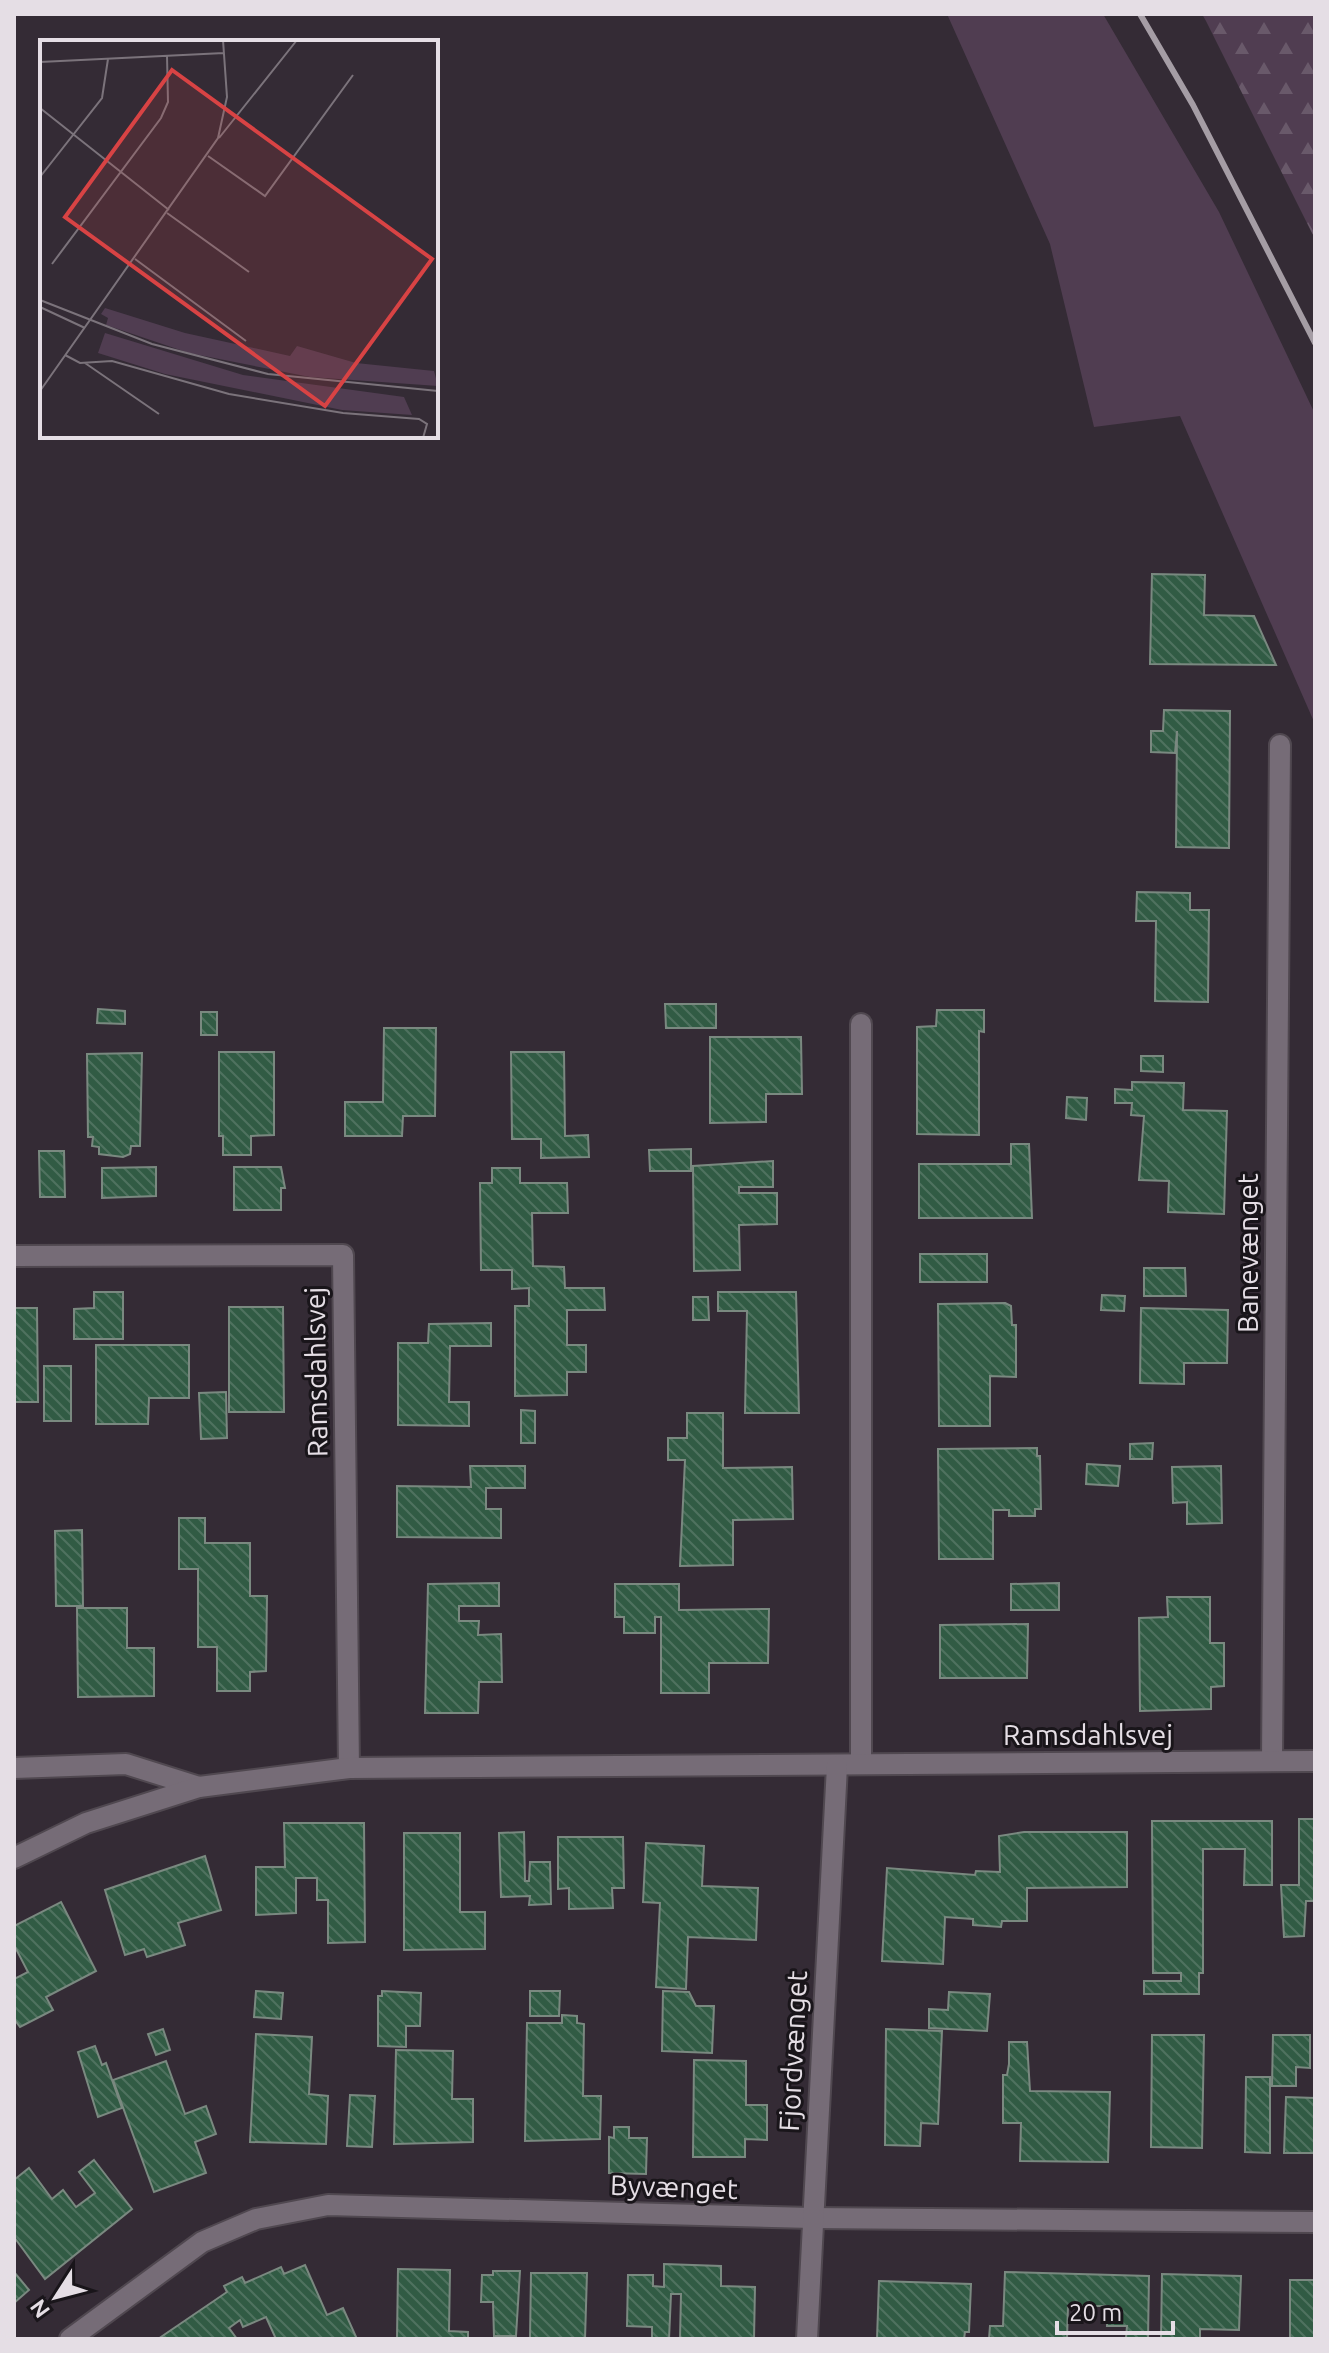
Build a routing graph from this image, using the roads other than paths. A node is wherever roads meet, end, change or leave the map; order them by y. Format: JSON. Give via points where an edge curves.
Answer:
{"nodes":[{"id":1,"x":1280,"y":745,"type":"dead end"},
{"id":2,"x":861,"y":1024,"type":"dead end"},
{"id":3,"x":14,"y":1256,"type":"edge"},
{"id":4,"x":1272,"y":1761,"type":"junction"},
{"id":5,"x":1315,"y":1761,"type":"edge"},
{"id":6,"x":861,"y":1764,"type":"junction"},
{"id":7,"x":837,"y":1766,"type":"junction"},
{"id":8,"x":14,"y":1768,"type":"edge"},
{"id":9,"x":349,"y":1768,"type":"junction"},
{"id":10,"x":199,"y":1787,"type":"junction"},
{"id":11,"x":14,"y":1858,"type":"edge"},
{"id":12,"x":812,"y":2218,"type":"junction"},
{"id":13,"x":1315,"y":2222,"type":"edge"},
{"id":14,"x":70,"y":2339,"type":"edge"},
{"id":15,"x":807,"y":2339,"type":"edge"}],
"edges":[{"from":1,"to":4,"type":"street","name":"Banevænget"},
{"from":2,"to":6,"type":"street"},
{"from":3,"to":9,"type":"street","name":"Ramsdahlsvej","via":[[343,1255]]},
{"from":4,"to":5,"type":"street","name":"Ramsdahlsvej"},
{"from":4,"to":6,"type":"street","name":"Ramsdahlsvej"},
{"from":6,"to":7,"type":"street","name":"Ramsdahlsvej"},
{"from":7,"to":9,"type":"street","name":"Ramsdahlsvej"},
{"from":7,"to":12,"type":"street","name":"Fjordvænget"},
{"from":8,"to":10,"type":"street","name":"Ramsdahlsvej","via":[[126,1764]]},
{"from":9,"to":10,"type":"street","name":"Ramsdahlsvej"},
{"from":10,"to":11,"type":"street","name":"Ramsdahlsvej","via":[[86,1823]]},
{"from":12,"to":13,"type":"street","name":"Byvænget"},
{"from":12,"to":14,"type":"street","name":"Byvænget","via":[[328,2205],[256,2219],[202,2242]]},
{"from":12,"to":15,"type":"street","name":"Fjordvænget"}]}
